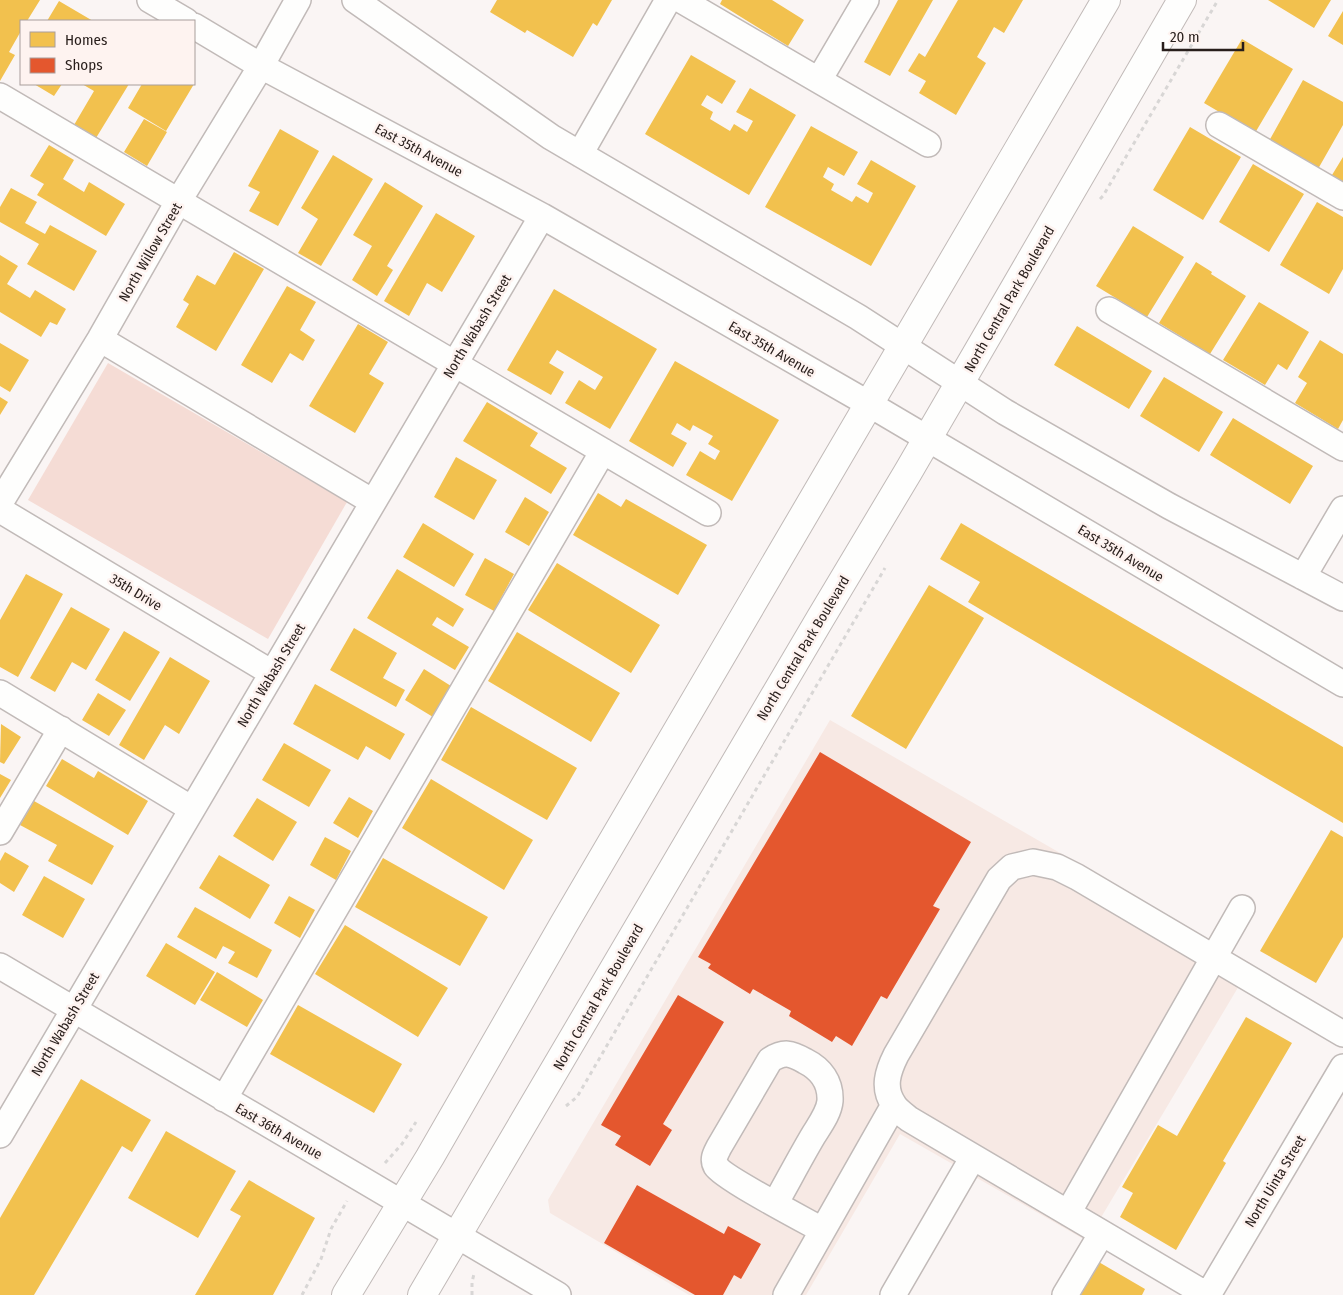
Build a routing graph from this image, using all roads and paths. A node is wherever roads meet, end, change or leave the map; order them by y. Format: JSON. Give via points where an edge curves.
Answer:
{"nodes":[{"id":1,"x":150,"y":0,"type":"edge"},
{"id":2,"x":298,"y":0,"type":"edge"},
{"id":3,"x":355,"y":0,"type":"edge"},
{"id":4,"x":668,"y":0,"type":"edge"},
{"id":5,"x":681,"y":0,"type":"edge"},
{"id":6,"x":866,"y":0,"type":"edge"},
{"id":7,"x":1106,"y":0,"type":"edge"},
{"id":8,"x":1182,"y":0,"type":"edge"},
{"id":9,"x":184,"y":20,"type":"edge"},
{"id":10,"x":195,"y":27,"type":"edge"},
{"id":11,"x":261,"y":66,"type":"junction"},
{"id":12,"x":819,"y":80,"type":"junction"},
{"id":13,"x":0,"y":96,"type":"edge"},
{"id":14,"x":1219,"y":125,"type":"dead end"},
{"id":15,"x":928,"y":144,"type":"dead end"},
{"id":16,"x":580,"y":154,"type":"junction"},
{"id":17,"x":1343,"y":196,"type":"edge"},
{"id":18,"x":178,"y":202,"type":"junction"},
{"id":19,"x":542,"y":216,"type":"junction"},
{"id":20,"x":1110,"y":310,"type":"dead end"},
{"id":21,"x":100,"y":339,"type":"junction"},
{"id":22,"x":903,"y":345,"type":"junction"},
{"id":23,"x":455,"y":364,"type":"junction"},
{"id":24,"x":960,"y":382,"type":"junction"},
{"id":25,"x":868,"y":404,"type":"junction"},
{"id":26,"x":927,"y":439,"type":"junction"},
{"id":27,"x":1343,"y":448,"type":"edge"},
{"id":28,"x":603,"y":451,"type":"junction"},
{"id":29,"x":0,"y":502,"type":"edge"},
{"id":30,"x":373,"y":502,"type":"junction"},
{"id":31,"x":1343,"y":509,"type":"edge"},
{"id":32,"x":0,"y":510,"type":"edge"},
{"id":33,"x":708,"y":513,"type":"dead end"},
{"id":34,"x":888,"y":563,"type":"dead end"},
{"id":35,"x":1304,"y":577,"type":"junction"},
{"id":36,"x":1343,"y":598,"type":"edge"},
{"id":37,"x":272,"y":673,"type":"junction"},
{"id":38,"x":1343,"y":684,"type":"edge"},
{"id":39,"x":0,"y":693,"type":"edge"},
{"id":40,"x":61,"y":729,"type":"junction"},
{"id":41,"x":192,"y":809,"type":"junction"},
{"id":42,"x":0,"y":832,"type":"edge"},
{"id":43,"x":1242,"y":908,"type":"dead end"},
{"id":44,"x":1213,"y":957,"type":"junction"},
{"id":45,"x":0,"y":966,"type":"edge"},
{"id":46,"x":74,"y":1010,"type":"junction"},
{"id":47,"x":1343,"y":1034,"type":"edge"},
{"id":48,"x":1343,"y":1067,"type":"edge"},
{"id":49,"x":224,"y":1099,"type":"junction"},
{"id":50,"x":894,"y":1105,"type":"junction"},
{"id":51,"x":564,"y":1108,"type":"dead end"},
{"id":52,"x":0,"y":1135,"type":"edge"},
{"id":53,"x":973,"y":1157,"type":"junction"},
{"id":54,"x":348,"y":1200,"type":"dead end"},
{"id":55,"x":401,"y":1202,"type":"junction"},
{"id":56,"x":775,"y":1204,"type":"junction"},
{"id":57,"x":1068,"y":1213,"type":"junction"},
{"id":58,"x":822,"y":1230,"type":"junction"},
{"id":59,"x":1102,"y":1233,"type":"junction"},
{"id":60,"x":457,"y":1236,"type":"junction"},
{"id":61,"x":302,"y":1295,"type":"edge"},
{"id":62,"x":346,"y":1295,"type":"edge"},
{"id":63,"x":422,"y":1295,"type":"edge"},
{"id":64,"x":558,"y":1295,"type":"edge"},
{"id":65,"x":786,"y":1295,"type":"edge"},
{"id":66,"x":893,"y":1295,"type":"edge"},
{"id":67,"x":1064,"y":1295,"type":"edge"},
{"id":68,"x":1208,"y":1295,"type":"edge"}],
"edges":[{"from":1,"to":9,"type":"street"},
{"from":2,"to":11,"type":"street","name":"North Willow Street"},
{"from":3,"to":16,"type":"street"},
{"from":4,"to":16,"type":"street"},
{"from":5,"to":12,"type":"street"},
{"from":6,"to":12,"type":"street"},
{"from":7,"to":22,"type":"main road"},
{"from":8,"to":24,"type":"main road","name":"North Central Park Boulevard"},
{"from":10,"to":11,"type":"street","name":"East 35th Avenue"},
{"from":11,"to":18,"type":"street","name":"North Willow Street"},
{"from":11,"to":19,"type":"street","name":"East 35th Avenue"},
{"from":12,"to":15,"type":"street"},
{"from":13,"to":18,"type":"street"},
{"from":14,"to":17,"type":"street"},
{"from":16,"to":22,"type":"street"},
{"from":18,"to":21,"type":"street","name":"North Willow Street"},
{"from":18,"to":23,"type":"street"},
{"from":19,"to":23,"type":"street","name":"North Wabash Street"},
{"from":19,"to":25,"type":"street","name":"East 35th Avenue"},
{"from":20,"to":27,"type":"street"},
{"from":21,"to":29,"type":"street","name":"North Willow Street"},
{"from":21,"to":30,"type":"street"},
{"from":22,"to":24,"type":"street"},
{"from":22,"to":25,"type":"main road"},
{"from":23,"to":28,"type":"street"},
{"from":23,"to":30,"type":"street","name":"North Wabash Street"},
{"from":24,"to":26,"type":"main road","name":"North Central Park Boulevard"},
{"from":24,"to":35,"type":"street","via":[[1005,412],[1169,506]]},
{"from":25,"to":26,"type":"street","name":"East 35th Avenue"},
{"from":25,"to":55,"type":"main road"},
{"from":26,"to":38,"type":"street","name":"East 35th Avenue"},
{"from":26,"to":60,"type":"main road","name":"North Central Park Boulevard"},
{"from":28,"to":33,"type":"street"},
{"from":28,"to":49,"type":"street"},
{"from":30,"to":37,"type":"street","name":"North Wabash Street"},
{"from":31,"to":35,"type":"street"},
{"from":32,"to":37,"type":"street","name":"35th Drive"},
{"from":34,"to":51,"type":"path","via":[[577,1097]]},
{"from":35,"to":36,"type":"street"},
{"from":37,"to":41,"type":"street","name":"North Wabash Street"},
{"from":39,"to":40,"type":"street"},
{"from":40,"to":41,"type":"street"},
{"from":40,"to":42,"type":"street"},
{"from":41,"to":46,"type":"street","name":"North Wabash Street"},
{"from":43,"to":44,"type":"street"},
{"from":44,"to":47,"type":"street"},
{"from":44,"to":50,"type":"street","via":[[1057,867],[1033,862],[1012,867],[999,879],[887,1072],[887,1090]]},
{"from":44,"to":57,"type":"street"},
{"from":45,"to":46,"type":"street","name":"East 36th Avenue"},
{"from":46,"to":49,"type":"street","name":"East 36th Avenue"},
{"from":46,"to":52,"type":"street","name":"North Wabash Street"},
{"from":48,"to":68,"type":"street","name":"North Uinta Street"},
{"from":49,"to":55,"type":"street","name":"East 36th Avenue"},
{"from":50,"to":53,"type":"street","via":[[909,1119]]},
{"from":50,"to":58,"type":"street"},
{"from":53,"to":57,"type":"street"},
{"from":53,"to":66,"type":"street"},
{"from":54,"to":61,"type":"path","via":[[331,1229],[321,1259]]},
{"from":55,"to":60,"type":"street","name":"East 36th Avenue"},
{"from":55,"to":62,"type":"main road"},
{"from":56,"to":56,"type":"street","via":[[723,1174],[714,1157],[770,1060],[787,1053],[817,1067],[827,1083],[830,1103]]},
{"from":56,"to":58,"type":"street"},
{"from":57,"to":59,"type":"street"},
{"from":58,"to":65,"type":"street"},
{"from":59,"to":67,"type":"street"},
{"from":59,"to":68,"type":"street"},
{"from":60,"to":63,"type":"main road","name":"North Central Park Boulevard"},
{"from":60,"to":64,"type":"street","name":"East 36th Avenue"}]}
